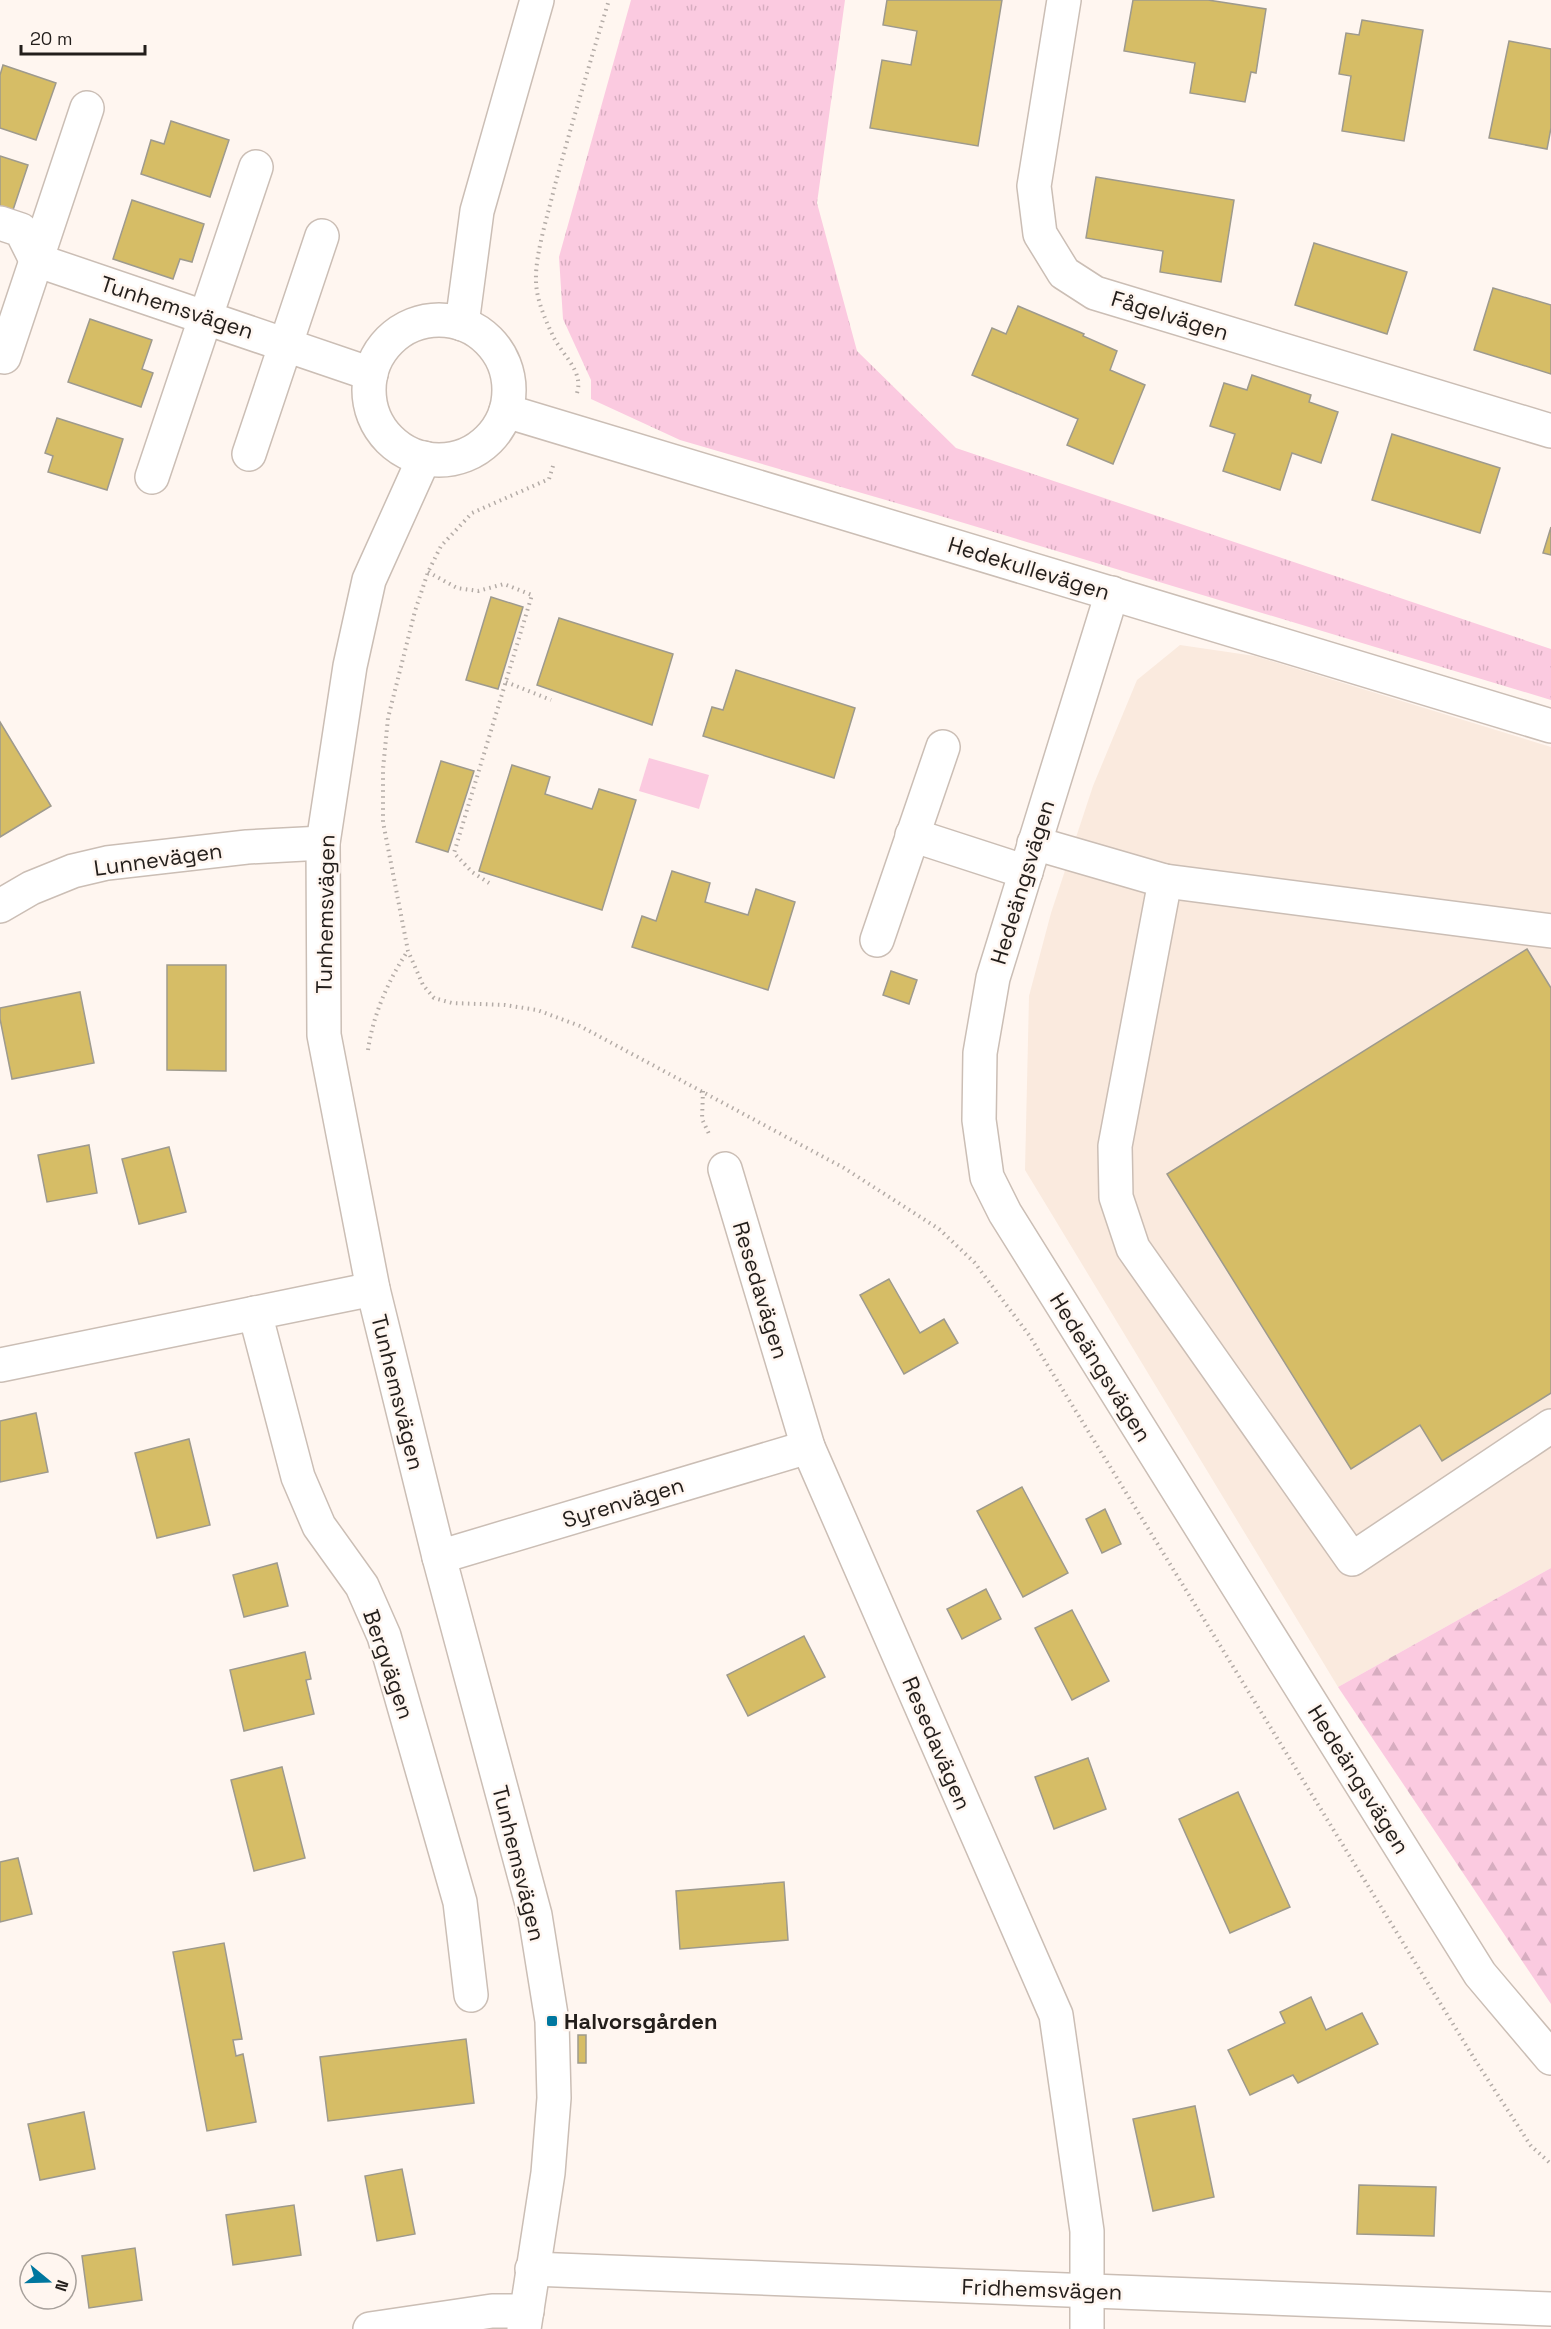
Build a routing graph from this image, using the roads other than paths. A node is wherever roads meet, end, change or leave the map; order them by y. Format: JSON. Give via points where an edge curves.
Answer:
{"nodes":[{"id":1,"x":537,"y":0,"type":"edge"},
{"id":2,"x":1064,"y":0,"type":"edge"},
{"id":3,"x":87,"y":108,"type":"dead end"},
{"id":4,"x":256,"y":167,"type":"dead end"},
{"id":5,"x":0,"y":223,"type":"edge"},
{"id":6,"x":322,"y":236,"type":"dead end"},
{"id":7,"x":36,"y":260,"type":"junction"},
{"id":8,"x":206,"y":316,"type":"junction"},
{"id":9,"x":462,"y":324,"type":"junction"},
{"id":10,"x":286,"y":343,"type":"junction"},
{"id":11,"x":4,"y":357,"type":"dead end"},
{"id":12,"x":371,"y":374,"type":"junction"},
{"id":13,"x":506,"y":411,"type":"junction"},
{"id":14,"x":1551,"y":430,"type":"edge"},
{"id":15,"x":249,"y":454,"type":"dead end"},
{"id":16,"x":424,"y":458,"type":"junction"},
{"id":17,"x":152,"y":477,"type":"dead end"},
{"id":18,"x":1112,"y":593,"type":"junction"},
{"id":19,"x":1551,"y":726,"type":"edge"},
{"id":20,"x":943,"y":747,"type":"dead end"},
{"id":21,"x":912,"y":835,"type":"junction"},
{"id":22,"x":323,"y":843,"type":"junction"},
{"id":23,"x":1030,"y":857,"type":"junction"},
{"id":24,"x":1165,"y":880,"type":"junction"},
{"id":25,"x":0,"y":906,"type":"edge"},
{"id":26,"x":1551,"y":931,"type":"edge"},
{"id":27,"x":877,"y":940,"type":"dead end"},
{"id":28,"x":725,"y":1169,"type":"road end"},
{"id":29,"x":373,"y":1289,"type":"junction"},
{"id":30,"x":255,"y":1314,"type":"junction"},
{"id":31,"x":0,"y":1365,"type":"edge"},
{"id":32,"x":1551,"y":1426,"type":"edge"},
{"id":33,"x":808,"y":1447,"type":"junction"},
{"id":34,"x":438,"y":1557,"type":"junction"},
{"id":35,"x":471,"y":1995,"type":"dead end"},
{"id":36,"x":1551,"y":2058,"type":"edge"},
{"id":37,"x":532,"y":2269,"type":"junction"},
{"id":38,"x":1088,"y":2291,"type":"junction"},
{"id":39,"x":1551,"y":2309,"type":"edge"},
{"id":40,"x":526,"y":2320,"type":"edge"},
{"id":41,"x":438,"y":2324,"type":"edge"},
{"id":42,"x":370,"y":2329,"type":"edge"},
{"id":43,"x":1086,"y":2329,"type":"edge"}],
"edges":[{"from":1,"to":9,"type":"street","via":[[477,211]]},
{"from":2,"to":14,"type":"street","name":"Fågelvägen","via":[[1034,186],[1040,234],[1064,273],[1095,292]]},
{"from":3,"to":7,"type":"street"},
{"from":4,"to":8,"type":"street"},
{"from":5,"to":7,"type":"street","via":[[21,230]]},
{"from":6,"to":10,"type":"street"},
{"from":7,"to":8,"type":"street","name":"Tunhemsvägen"},
{"from":7,"to":11,"type":"street"},
{"from":8,"to":10,"type":"street","name":"Tunhemsvägen"},
{"from":8,"to":17,"type":"street"},
{"from":9,"to":12,"type":"street","via":[[440,320],[406,328],[388,343]]},
{"from":9,"to":13,"type":"street","via":[[486,338],[502,359],[508,384]]},
{"from":10,"to":12,"type":"street","name":"Tunhemsvägen"},
{"from":10,"to":15,"type":"street"},
{"from":12,"to":16,"type":"street","via":[[370,396],[380,427],[403,450]]},
{"from":13,"to":16,"type":"street","via":[[494,433],[474,450],[450,459]]},
{"from":13,"to":18,"type":"street","name":"Hedekullevägen"},
{"from":16,"to":22,"type":"street","name":"Tunhemsvägen","via":[[369,580],[350,666]]},
{"from":18,"to":19,"type":"street","name":"Hedekullevägen"},
{"from":18,"to":23,"type":"street","name":"Hedeängsvägen"},
{"from":20,"to":21,"type":"street"},
{"from":21,"to":23,"type":"street"},
{"from":21,"to":27,"type":"street"},
{"from":22,"to":25,"type":"street","name":"Lunnevägen","via":[[247,847],[107,863],[73,871]]},
{"from":22,"to":29,"type":"street","name":"Tunhemsvägen","via":[[324,1035]]},
{"from":23,"to":24,"type":"street"},
{"from":23,"to":36,"type":"street","name":"Hedeängsvägen","via":[[993,978],[980,1053],[979,1120],[987,1177],[1005,1213],[1480,1974]]},
{"from":24,"to":26,"type":"street"},
{"from":24,"to":32,"type":"street","via":[[1115,1146],[1116,1197],[1133,1248],[1345,1549],[1352,1558]]},
{"from":28,"to":33,"type":"street","name":"Resedavägen"},
{"from":29,"to":30,"type":"street"},
{"from":29,"to":34,"type":"street","name":"Tunhemsvägen"},
{"from":30,"to":31,"type":"street"},
{"from":30,"to":35,"type":"street","name":"Bergvägen","via":[[298,1477],[319,1526],[362,1586],[384,1636],[460,1902]]},
{"from":33,"to":34,"type":"street","name":"Syrenvägen"},
{"from":33,"to":38,"type":"street","name":"Resedavägen","via":[[1056,2015],[1087,2231]]},
{"from":34,"to":37,"type":"street","name":"Tunhemsvägen","via":[[535,1915],[552,2021],[554,2098],[548,2173]]},
{"from":37,"to":38,"type":"street","name":"Fridhemsvägen"},
{"from":37,"to":40,"type":"street","name":"Tunhemsvägen"},
{"from":38,"to":39,"type":"street","name":"Fridhemsvägen"},
{"from":38,"to":43,"type":"street","name":"Resedavägen"},
{"from":40,"to":41,"type":"street","via":[[492,2312]]},
{"from":41,"to":42,"type":"street"}]}
